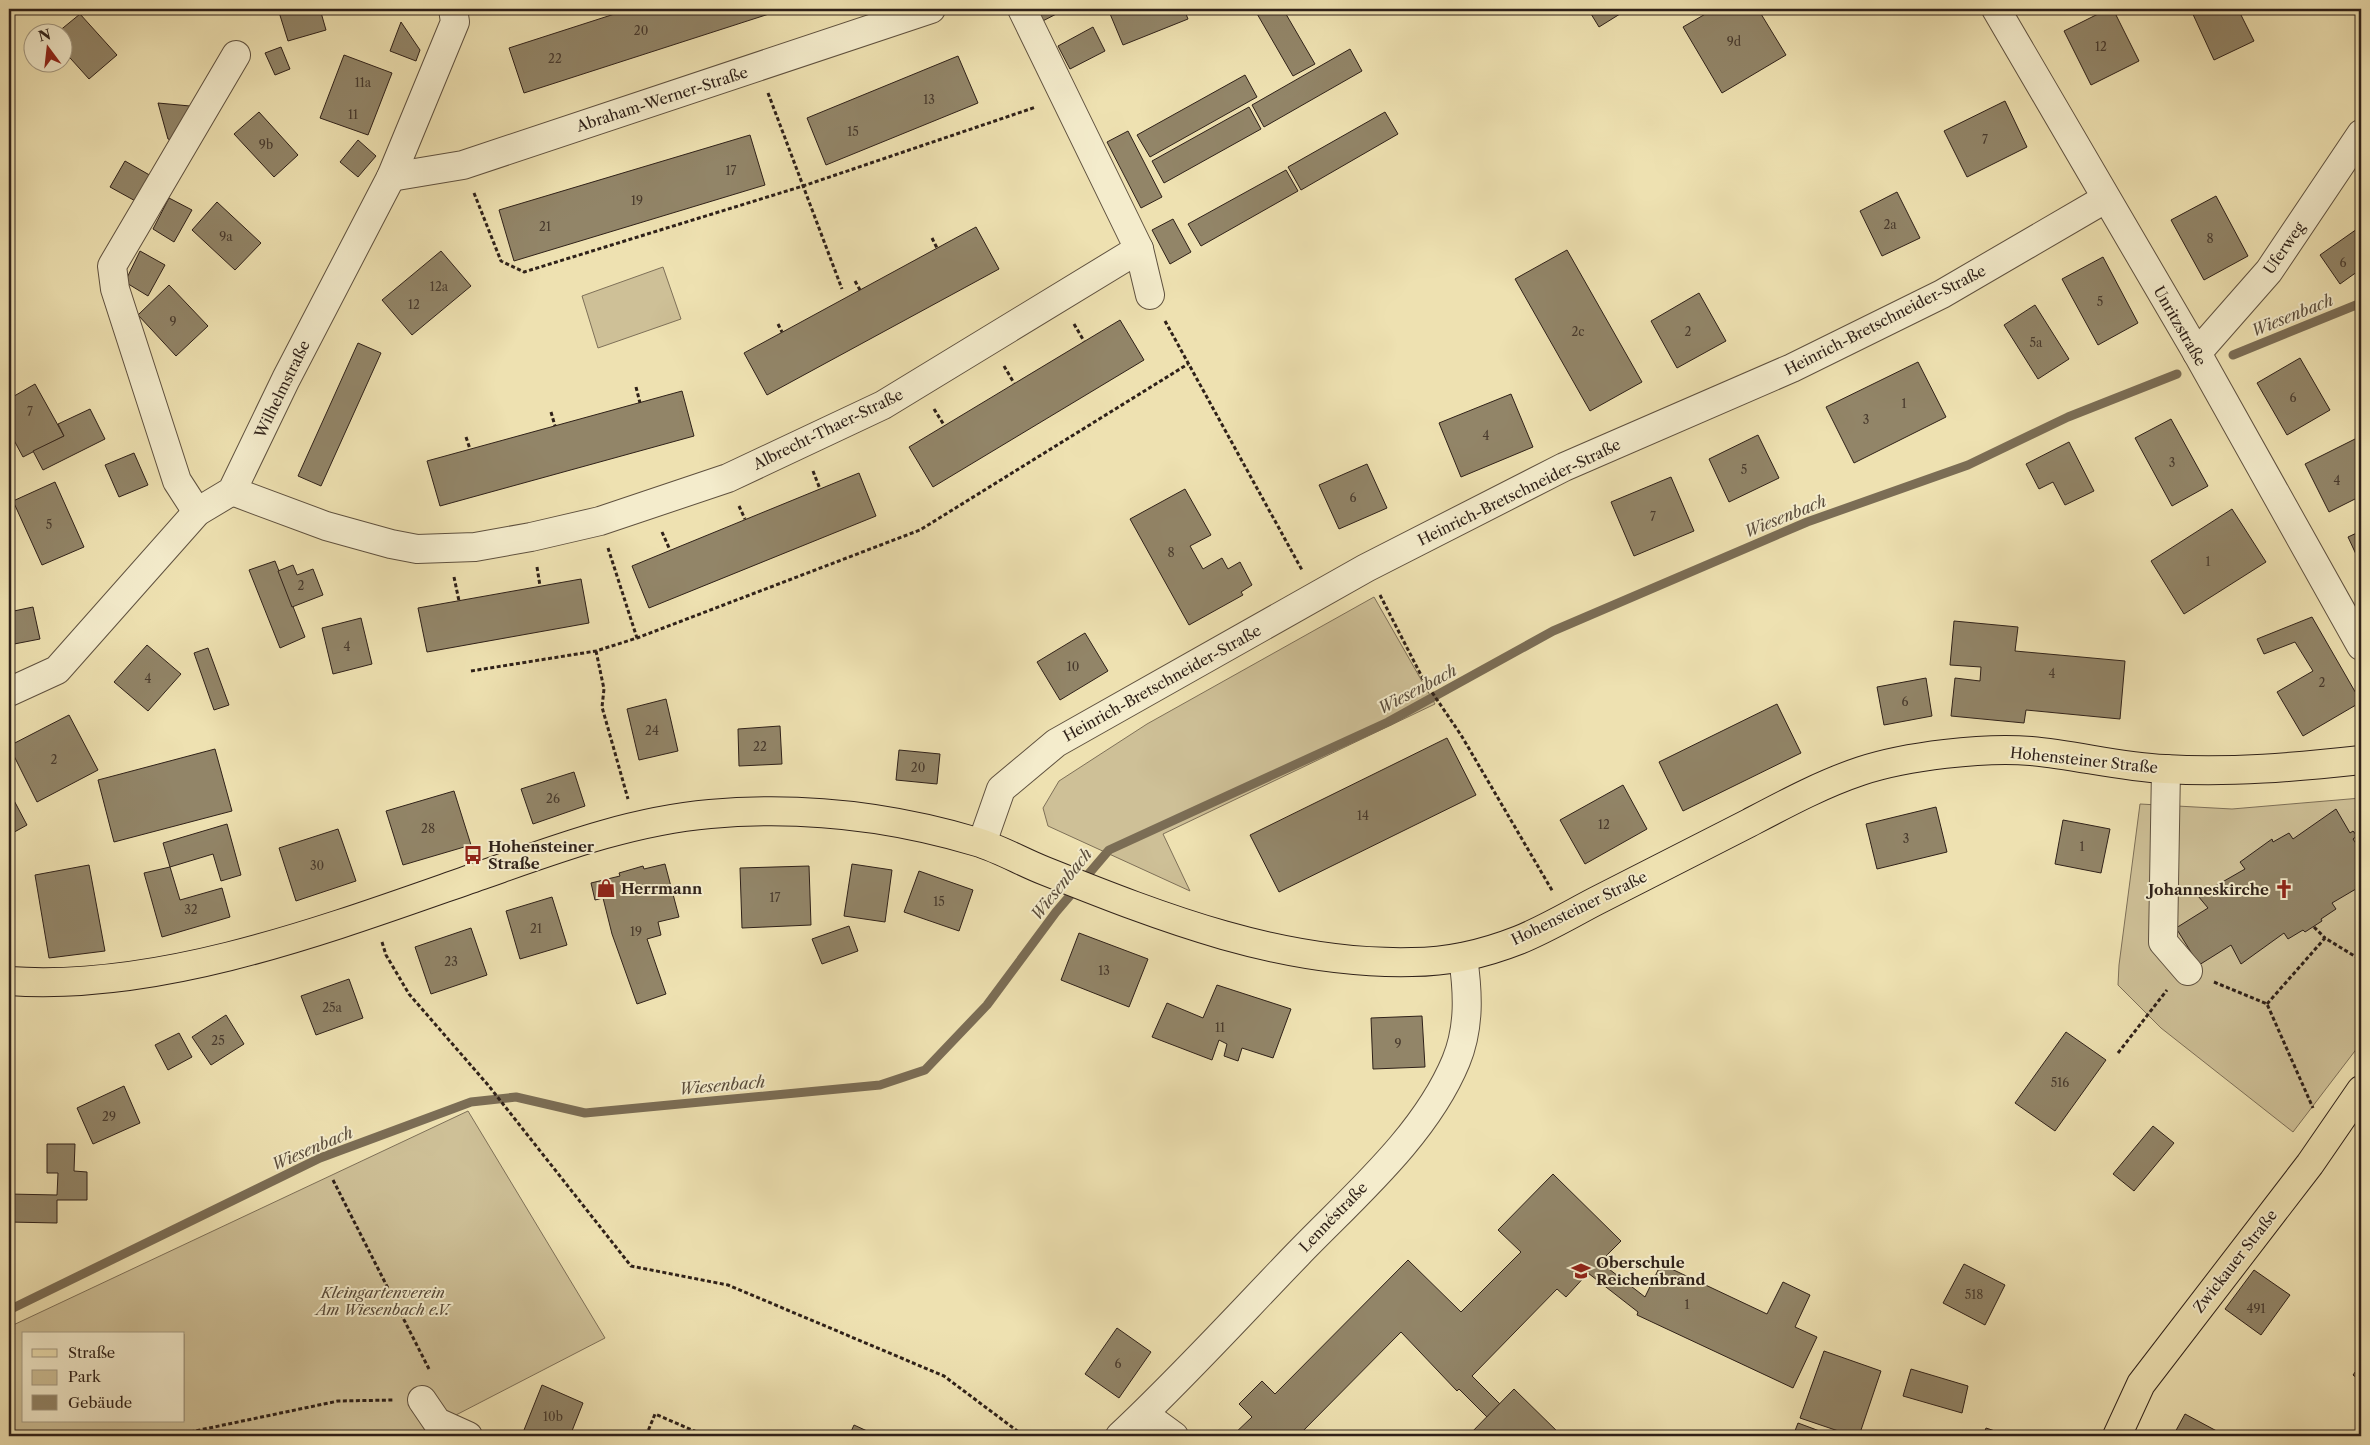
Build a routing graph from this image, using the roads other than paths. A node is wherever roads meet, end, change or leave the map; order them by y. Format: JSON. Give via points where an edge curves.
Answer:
{"nodes":[{"id":1,"x":453,"y":9,"type":"edge"},
{"id":2,"x":931,"y":9,"type":"edge"},
{"id":3,"x":1022,"y":9,"type":"edge"},
{"id":4,"x":1996,"y":9,"type":"edge"},
{"id":5,"x":236,"y":55,"type":"dead end"},
{"id":6,"x":2361,"y":134,"type":"edge"},
{"id":7,"x":391,"y":177,"type":"junction"},
{"id":8,"x":2105,"y":199,"type":"junction"},
{"id":9,"x":1139,"y":249,"type":"junction"},
{"id":10,"x":1150,"y":294,"type":"road end"},
{"id":11,"x":2197,"y":353,"type":"junction"},
{"id":12,"x":232,"y":491,"type":"junction"},
{"id":13,"x":197,"y":512,"type":"junction"},
{"id":14,"x":2361,"y":646,"type":"edge"},
{"id":15,"x":9,"y":692,"type":"edge"},
{"id":16,"x":2361,"y":760,"type":"edge"},
{"id":17,"x":2166,"y":770,"type":"junction"},
{"id":18,"x":982,"y":843,"type":"junction"},
{"id":19,"x":1463,"y":957,"type":"junction"},
{"id":20,"x":2188,"y":971,"type":"road end"},
{"id":21,"x":9,"y":981,"type":"edge"},
{"id":22,"x":2361,"y":1090,"type":"edge"},
{"id":23,"x":422,"y":1400,"type":"road end"},
{"id":24,"x":1144,"y":1414,"type":"junction"},
{"id":25,"x":468,"y":1436,"type":"edge"},
{"id":26,"x":1120,"y":1436,"type":"edge"},
{"id":27,"x":1174,"y":1436,"type":"edge"},
{"id":28,"x":2117,"y":1436,"type":"edge"}],
"edges":[{"from":1,"to":7,"type":"street","name":"Wilhelmstraße","via":[[455,22]]},
{"from":2,"to":7,"type":"street","name":"Abraham-Werner-Straße","via":[[463,166]]},
{"from":3,"to":9,"type":"street"},
{"from":4,"to":8,"type":"street","name":"Unritzstraße"},
{"from":5,"to":13,"type":"street","via":[[112,266],[115,289],[177,481]]},
{"from":6,"to":11,"type":"street","name":"Uferweg","via":[[2269,271]]},
{"from":7,"to":12,"type":"street","name":"Wilhelmstraße"},
{"from":8,"to":11,"type":"street","name":"Unritzstraße"},
{"from":8,"to":18,"type":"street","name":"Heinrich-Bretschneider-Straße","via":[[1942,294],[1792,368],[1564,467],[1366,568],[1056,743],[1001,789]]},
{"from":9,"to":10,"type":"street"},
{"from":9,"to":12,"type":"street","name":"Albrecht-Thaer-Straße","via":[[883,405],[728,478],[600,521],[474,547],[417,549],[326,526]]},
{"from":11,"to":14,"type":"street","name":"Unritzstraße"},
{"from":12,"to":13,"type":"street"},
{"from":13,"to":15,"type":"street","via":[[57,670]]},
{"from":16,"to":17,"type":"main road","name":"Hohensteiner Straße","via":[[2239,769]]},
{"from":17,"to":19,"type":"main road","name":"Hohensteiner Straße","via":[[2028,751],[1975,752],[1901,761],[1869,769],[1806,794],[1519,940]]},
{"from":17,"to":20,"type":"street","via":[[2163,942]]},
{"from":18,"to":19,"type":"main road","name":"Hohensteiner Straße","via":[[1192,927],[1278,950],[1412,962]]},
{"from":18,"to":21,"type":"main road","name":"Hohensteiner Straße","via":[[885,819],[807,811],[744,811],[674,818],[596,835],[371,913],[240,953],[164,971],[103,980]]},
{"from":19,"to":24,"type":"street","name":"Lennéstraße","via":[[1468,993],[1466,1025],[1456,1061],[1433,1104],[1390,1158]]},
{"from":22,"to":28,"type":"main road","name":"Zwickauer Straße","via":[[2327,1140],[2141,1384]]},
{"from":23,"to":25,"type":"street","via":[[437,1422]]},
{"from":24,"to":26,"type":"street","name":"Lennéstraße"},
{"from":24,"to":27,"type":"street"}]}
